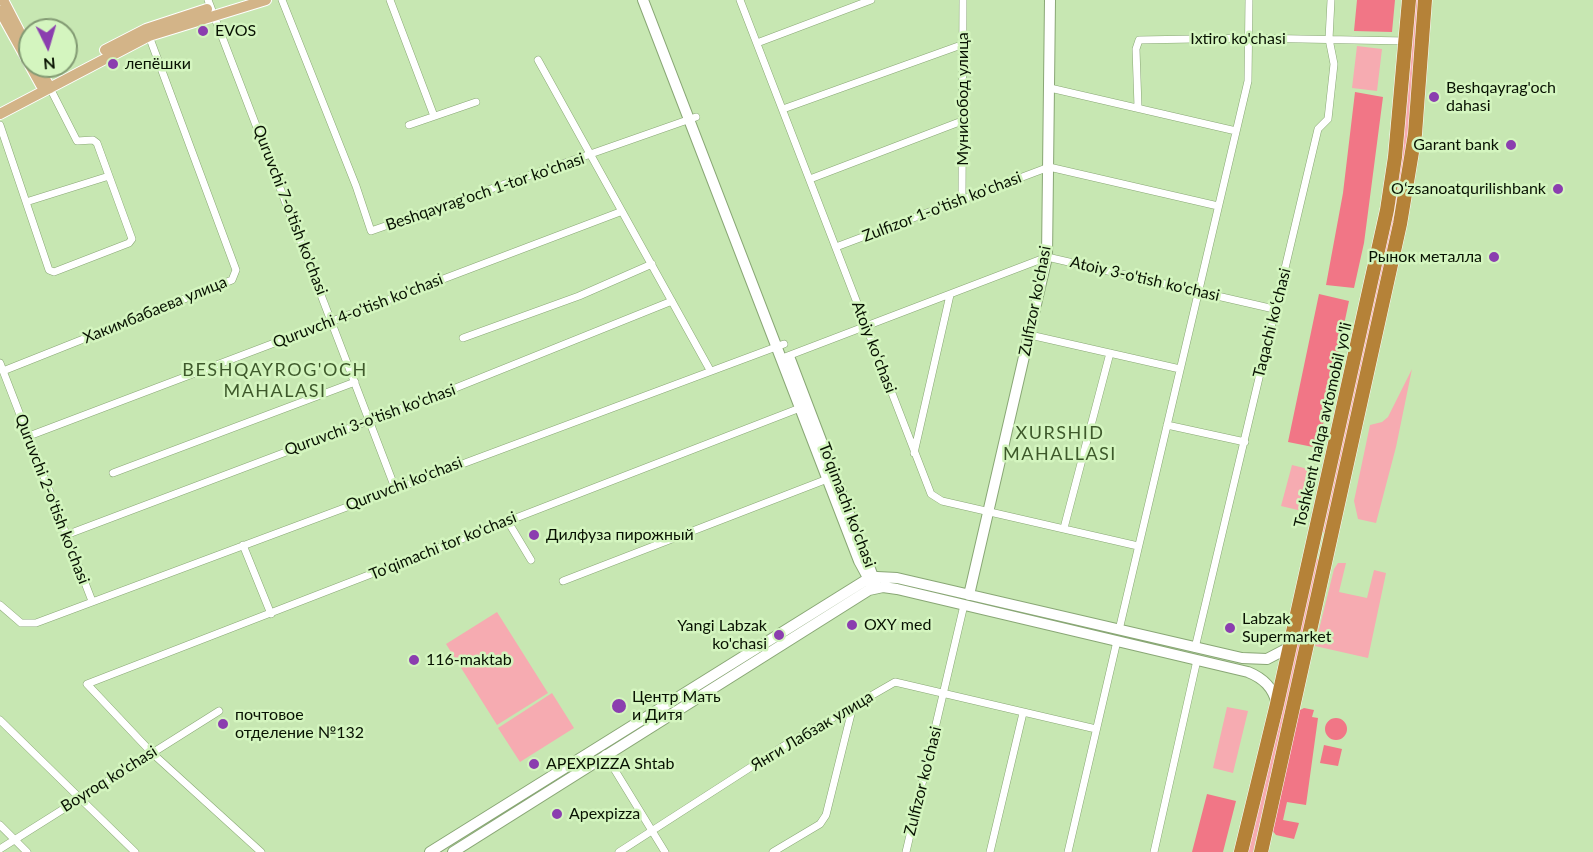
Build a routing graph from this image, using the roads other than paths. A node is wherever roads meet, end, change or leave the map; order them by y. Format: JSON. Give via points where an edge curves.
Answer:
{"nodes":[{"id":1,"x":3,"y":0,"type":"edge"},
{"id":2,"x":239,"y":0,"type":"edge"},
{"id":3,"x":266,"y":0,"type":"edge"},
{"id":4,"x":282,"y":0,"type":"edge"},
{"id":5,"x":390,"y":0,"type":"edge"},
{"id":6,"x":643,"y":0,"type":"edge"},
{"id":7,"x":650,"y":0,"type":"edge"},
{"id":8,"x":740,"y":0,"type":"edge"},
{"id":9,"x":871,"y":0,"type":"edge"},
{"id":10,"x":963,"y":0,"type":"edge"},
{"id":11,"x":1050,"y":0,"type":"edge"},
{"id":12,"x":1249,"y":0,"type":"edge"},
{"id":13,"x":1331,"y":0,"type":"edge"},
{"id":14,"x":1409,"y":0,"type":"edge"},
{"id":15,"x":1425,"y":0,"type":"edge"},
{"id":16,"x":211,"y":8,"type":"edge"},
{"id":17,"x":0,"y":11,"type":"edge"},
{"id":18,"x":8,"y":26,"type":"edge"},
{"id":19,"x":149,"y":36,"type":"junction"},
{"id":20,"x":18,"y":37,"type":"edge"},
{"id":21,"x":1249,"y":38,"type":"junction"},
{"id":22,"x":1329,"y":39,"type":"junction"},
{"id":23,"x":1406,"y":41,"type":"junction"},
{"id":24,"x":757,"y":43,"type":"junction"},
{"id":25,"x":964,"y":44,"type":"junction"},
{"id":26,"x":538,"y":60,"type":"dead end"},
{"id":27,"x":43,"y":78,"type":"edge"},
{"id":28,"x":46,"y":85,"type":"junction"},
{"id":29,"x":1050,"y":88,"type":"junction"},
{"id":30,"x":476,"y":102,"type":"dead end"},
{"id":31,"x":0,"y":107,"type":"edge"},
{"id":32,"x":1138,"y":107,"type":"junction"},
{"id":33,"x":783,"y":109,"type":"junction"},
{"id":34,"x":0,"y":114,"type":"edge"},
{"id":35,"x":434,"y":116,"type":"junction"},
{"id":36,"x":692,"y":118,"type":"junction"},
{"id":37,"x":962,"y":121,"type":"junction"},
{"id":38,"x":0,"y":125,"type":"edge"},
{"id":39,"x":409,"y":125,"type":"dead end"},
{"id":40,"x":1236,"y":131,"type":"junction"},
{"id":41,"x":588,"y":155,"type":"junction"},
{"id":42,"x":1049,"y":167,"type":"junction"},
{"id":43,"x":109,"y":176,"type":"junction"},
{"id":44,"x":810,"y":179,"type":"junction"},
{"id":45,"x":962,"y":198,"type":"junction"},
{"id":46,"x":26,"y":202,"type":"junction"},
{"id":47,"x":1218,"y":206,"type":"junction"},
{"id":48,"x":620,"y":212,"type":"junction"},
{"id":49,"x":836,"y":247,"type":"junction"},
{"id":50,"x":1047,"y":256,"type":"junction"},
{"id":51,"x":652,"y":264,"type":"junction"},
{"id":52,"x":1198,"y":291,"type":"junction"},
{"id":53,"x":950,"y":295,"type":"junction"},
{"id":54,"x":672,"y":301,"type":"junction"},
{"id":55,"x":1274,"y":309,"type":"junction"},
{"id":56,"x":333,"y":320,"type":"junction"},
{"id":57,"x":867,"y":326,"type":"junction"},
{"id":58,"x":1030,"y":335,"type":"junction"},
{"id":59,"x":463,"y":338,"type":"dead end"},
{"id":60,"x":780,"y":345,"type":"junction"},
{"id":61,"x":1110,"y":353,"type":"junction"},
{"id":62,"x":785,"y":357,"type":"junction"},
{"id":63,"x":0,"y":363,"type":"edge"},
{"id":64,"x":1180,"y":369,"type":"junction"},
{"id":65,"x":710,"y":370,"type":"junction"},
{"id":66,"x":3,"y":371,"type":"junction"},
{"id":67,"x":355,"y":382,"type":"junction"},
{"id":68,"x":800,"y":408,"type":"junction"},
{"id":69,"x":369,"y":420,"type":"junction"},
{"id":70,"x":1167,"y":424,"type":"junction"},
{"id":71,"x":29,"y":436,"type":"junction"},
{"id":72,"x":1245,"y":442,"type":"junction"},
{"id":73,"x":914,"y":454,"type":"junction"},
{"id":74,"x":113,"y":473,"type":"dead end"},
{"id":75,"x":831,"y":478,"type":"junction"},
{"id":76,"x":395,"y":488,"type":"junction"},
{"id":77,"x":988,"y":511,"type":"junction"},
{"id":78,"x":507,"y":520,"type":"junction"},
{"id":79,"x":1064,"y":528,"type":"junction"},
{"id":80,"x":66,"y":535,"type":"junction"},
{"id":81,"x":243,"y":545,"type":"junction"},
{"id":82,"x":1138,"y":546,"type":"junction"},
{"id":83,"x":1312,"y":547,"type":"junction"},
{"id":84,"x":1329,"y":551,"type":"junction"},
{"id":85,"x":531,"y":560,"type":"dead end"},
{"id":86,"x":563,"y":581,"type":"dead end"},
{"id":87,"x":873,"y":582,"type":"junction"},
{"id":88,"x":967,"y":600,"type":"junction"},
{"id":89,"x":92,"y":601,"type":"junction"},
{"id":90,"x":0,"y":605,"type":"edge"},
{"id":91,"x":271,"y":614,"type":"junction"},
{"id":92,"x":1118,"y":635,"type":"junction"},
{"id":93,"x":1290,"y":647,"type":"junction"},
{"id":94,"x":1195,"y":648,"type":"junction"},
{"id":95,"x":1197,"y":660,"type":"junction"},
{"id":96,"x":1232,"y":662,"type":"junction"},
{"id":97,"x":945,"y":693,"type":"junction"},
{"id":98,"x":1277,"y":704,"type":"junction"},
{"id":99,"x":854,"y":706,"type":"junction"},
{"id":100,"x":219,"y":711,"type":"dead end"},
{"id":101,"x":1023,"y":713,"type":"junction"},
{"id":102,"x":0,"y":720,"type":"edge"},
{"id":103,"x":1096,"y":729,"type":"junction"},
{"id":104,"x":603,"y":752,"type":"junction"},
{"id":105,"x":152,"y":753,"type":"junction"},
{"id":106,"x":80,"y":797,"type":"junction"},
{"id":107,"x":0,"y":825,"type":"edge"},
{"id":108,"x":651,"y":831,"type":"junction"},
{"id":109,"x":14,"y":839,"type":"junction"},
{"id":110,"x":0,"y":849,"type":"edge"},
{"id":111,"x":27,"y":852,"type":"edge"},
{"id":112,"x":135,"y":852,"type":"edge"},
{"id":113,"x":261,"y":852,"type":"edge"},
{"id":114,"x":430,"y":852,"type":"edge"},
{"id":115,"x":453,"y":852,"type":"edge"},
{"id":116,"x":619,"y":852,"type":"edge"},
{"id":117,"x":665,"y":852,"type":"edge"},
{"id":118,"x":773,"y":852,"type":"edge"},
{"id":119,"x":906,"y":852,"type":"edge"},
{"id":120,"x":990,"y":852,"type":"edge"},
{"id":121,"x":1068,"y":852,"type":"edge"},
{"id":122,"x":1155,"y":852,"type":"edge"},
{"id":123,"x":1241,"y":852,"type":"edge"},
{"id":124,"x":1261,"y":852,"type":"edge"}],
"edges":[{"from":1,"to":18,"type":"main road"},
{"from":2,"to":16,"type":"main road"},
{"from":3,"to":16,"type":"main road"},
{"from":4,"to":41,"type":"street","name":"Beshqayrag'och 1-tor ko'chasi","via":[[371,231]]},
{"from":5,"to":35,"type":"street"},
{"from":6,"to":36,"type":"main road","name":"To'qimachi ko'chasi"},
{"from":7,"to":36,"type":"main road","name":"To'qimachi ko'chasi"},
{"from":8,"to":24,"type":"street","name":"Atoiy koʻchasi"},
{"from":9,"to":24,"type":"street"},
{"from":10,"to":25,"type":"street","name":"Мунисобод улица"},
{"from":11,"to":29,"type":"main road","name":"Zulfizor ko'chasi"},
{"from":12,"to":21,"type":"street"},
{"from":13,"to":22,"type":"street","name":"Taqachi koʻchasi"},
{"from":14,"to":23,"type":"highway","name":"Toshkent halqa avtomobil yo'li"},
{"from":15,"to":84,"type":"highway","name":"Toshkent halqa avtomobil yo'li","via":[[1412,159]]},
{"from":16,"to":19,"type":"main road"},
{"from":16,"to":28,"type":"main road","via":[[146,29]]},
{"from":16,"to":56,"type":"street","name":"Quruvchi 7-o'tish ko'chasi"},
{"from":17,"to":18,"type":"main road"},
{"from":18,"to":20,"type":"main road"},
{"from":18,"to":28,"type":"main road"},
{"from":19,"to":28,"type":"main road"},
{"from":19,"to":66,"type":"street","name":"Хакимбабаева улица","via":[[236,276]]},
{"from":21,"to":22,"type":"street","name":"Ixtiro ko'chasi"},
{"from":21,"to":32,"type":"street","name":"Ixtiro ko'chasi","via":[[1138,40]]},
{"from":21,"to":40,"type":"street","via":[[1248,81]]},
{"from":22,"to":23,"type":"street","name":"Ixtiro ko'chasi"},
{"from":22,"to":55,"type":"street","name":"Taqachi koʻchasi","via":[[1334,64],[1328,119],[1318,129]]},
{"from":23,"to":83,"type":"highway","name":"Toshkent halqa avtomobil yo'li","via":[[1387,210]]},
{"from":24,"to":33,"type":"street","name":"Atoiy koʻchasi"},
{"from":25,"to":33,"type":"street"},
{"from":25,"to":37,"type":"street","name":"Мунисобод улица"},
{"from":26,"to":41,"type":"street"},
{"from":27,"to":28,"type":"main road"},
{"from":28,"to":31,"type":"main road"},
{"from":28,"to":34,"type":"main road"},
{"from":28,"to":43,"type":"street","via":[[77,141],[96,141]]},
{"from":29,"to":32,"type":"street"},
{"from":29,"to":42,"type":"main road","name":"Zulfizor ko'chasi"},
{"from":30,"to":35,"type":"street"},
{"from":32,"to":40,"type":"street"},
{"from":33,"to":44,"type":"street","name":"Atoiy koʻchasi"},
{"from":35,"to":39,"type":"street"},
{"from":36,"to":41,"type":"street","name":"Beshqayrag'och 1-tor ko'chasi"},
{"from":36,"to":60,"type":"main road","name":"To'qimachi ko'chasi"},
{"from":37,"to":44,"type":"street"},
{"from":37,"to":45,"type":"street","name":"Мунисобод улица"},
{"from":38,"to":46,"type":"street"},
{"from":40,"to":47,"type":"street"},
{"from":41,"to":48,"type":"street"},
{"from":42,"to":45,"type":"street","name":"Zulfizor 1-o'tish ko'chasi"},
{"from":42,"to":47,"type":"street"},
{"from":42,"to":50,"type":"main road","name":"Zulfizor ko'chasi"},
{"from":43,"to":46,"type":"street"},
{"from":43,"to":46,"type":"street","via":[[131,241],[54,272],[49,270]]},
{"from":44,"to":49,"type":"street","name":"Atoiy koʻchasi"},
{"from":45,"to":49,"type":"street","name":"Zulfizor 1-o'tish ko'chasi"},
{"from":47,"to":52,"type":"street"},
{"from":48,"to":51,"type":"street"},
{"from":48,"to":56,"type":"street","name":"Quruvchi 4-o'tish ko'chasi"},
{"from":49,"to":57,"type":"street","name":"Atoiy koʻchasi"},
{"from":50,"to":52,"type":"street","name":"Atoiy 3-o'tish ko'chasi"},
{"from":50,"to":53,"type":"street","name":"Atoiy 3-o'tish ko'chasi"},
{"from":50,"to":58,"type":"main road","name":"Zulfizor ko'chasi"},
{"from":51,"to":54,"type":"street"},
{"from":51,"to":59,"type":"street","via":[[579,296]]},
{"from":52,"to":55,"type":"street","name":"Atoiy 3-o'tish ko'chasi"},
{"from":52,"to":64,"type":"street"},
{"from":53,"to":57,"type":"street","name":"Atoiy 3-o'tish ko'chasi"},
{"from":53,"to":73,"type":"street"},
{"from":54,"to":65,"type":"street"},
{"from":54,"to":69,"type":"street","name":"Quruvchi 3-o'tish ko'chasi"},
{"from":55,"to":72,"type":"street","name":"Taqachi koʻchasi"},
{"from":56,"to":67,"type":"street","name":"Quruvchi 7-o'tish ko'chasi"},
{"from":56,"to":71,"type":"street","name":"Quruvchi 4-o'tish ko'chasi"},
{"from":57,"to":62,"type":"street","name":"Atoiy 3-o'tish ko'chasi"},
{"from":57,"to":73,"type":"street","name":"Atoiy koʻchasi"},
{"from":58,"to":61,"type":"street"},
{"from":58,"to":77,"type":"main road","name":"Zulfizor ko'chasi"},
{"from":60,"to":62,"type":"main road","name":"To'qimachi ko'chasi"},
{"from":60,"to":65,"type":"street","name":"Quruvchi ko'chasi"},
{"from":61,"to":64,"type":"street"},
{"from":61,"to":79,"type":"street"},
{"from":62,"to":68,"type":"main road","name":"To'qimachi ko'chasi"},
{"from":62,"to":75,"type":"main road","name":"To'qimachi ko'chasi"},
{"from":63,"to":66,"type":"street","name":"Quruvchi 2-o'tish ko'chasi"},
{"from":64,"to":70,"type":"street"},
{"from":65,"to":76,"type":"street","name":"Quruvchi ko'chasi"},
{"from":66,"to":71,"type":"street","name":"Quruvchi 2-o'tish ko'chasi"},
{"from":67,"to":69,"type":"street","name":"Quruvchi 7-o'tish ko'chasi"},
{"from":67,"to":74,"type":"street"},
{"from":68,"to":75,"type":"main road","name":"To'qimachi ko'chasi"},
{"from":68,"to":78,"type":"street","name":"To'qimachi tor ko'chasi"},
{"from":69,"to":76,"type":"street","name":"Quruvchi 7-o'tish ko'chasi"},
{"from":69,"to":80,"type":"street","name":"Quruvchi 3-o'tish ko'chasi"},
{"from":70,"to":72,"type":"street"},
{"from":70,"to":82,"type":"street"},
{"from":71,"to":80,"type":"street","name":"Quruvchi 2-o'tish ko'chasi"},
{"from":72,"to":94,"type":"street","name":"Taqachi koʻchasi"},
{"from":73,"to":77,"type":"street","name":"Atoiy koʻchasi","via":[[934,498]]},
{"from":75,"to":86,"type":"street"},
{"from":75,"to":87,"type":"main road","name":"To'qimachi ko'chasi"},
{"from":76,"to":81,"type":"street","name":"Quruvchi ko'chasi"},
{"from":77,"to":79,"type":"street","name":"Atoiy koʻchasi"},
{"from":77,"to":88,"type":"main road","name":"Zulfizor ko'chasi"},
{"from":78,"to":85,"type":"street"},
{"from":78,"to":91,"type":"street","name":"To'qimachi tor ko'chasi"},
{"from":79,"to":82,"type":"street","name":"Atoiy koʻchasi"},
{"from":80,"to":89,"type":"street","name":"Quruvchi 2-o'tish ko'chasi"},
{"from":81,"to":89,"type":"street","name":"Quruvchi ko'chasi"},
{"from":81,"to":91,"type":"street"},
{"from":82,"to":92,"type":"street"},
{"from":83,"to":84,"type":"highway"},
{"from":83,"to":93,"type":"highway","name":"Toshkent halqa avtomobil yo'li"},
{"from":84,"to":124,"type":"highway","name":"Toshkent halqa avtomobil yo'li"},
{"from":87,"to":88,"type":"main road"},
{"from":87,"to":104,"type":"main road"},
{"from":88,"to":92,"type":"main road"},
{"from":88,"to":97,"type":"street","name":"Zulfizor ko'chasi"},
{"from":89,"to":90,"type":"street","name":"Quruvchi ko'chasi","via":[[26,625]]},
{"from":91,"to":105,"type":"street","name":"To'qimachi tor ko'chasi","via":[[87,684]]},
{"from":92,"to":94,"type":"main road"},
{"from":92,"to":95,"type":"main road"},
{"from":92,"to":103,"type":"street"},
{"from":93,"to":96,"type":"main road","via":[[1267,659]]},
{"from":93,"to":98,"type":"highway","name":"Toshkent halqa avtomobil yo'li"},
{"from":94,"to":96,"type":"main road"},
{"from":95,"to":96,"type":"main road"},
{"from":95,"to":122,"type":"street"},
{"from":96,"to":98,"type":"main road","via":[[1265,681]]},
{"from":97,"to":99,"type":"street","name":"Янги Лабзак улица","via":[[895,682]]},
{"from":97,"to":101,"type":"street","name":"Янги Лабзак улица"},
{"from":97,"to":119,"type":"street","name":"Zulfizor ko'chasi"},
{"from":98,"to":123,"type":"highway","name":"Toshkent halqa avtomobil yo'li"},
{"from":99,"to":108,"type":"street","name":"Янги Лабзак улица"},
{"from":99,"to":118,"type":"street","via":[[824,819]]},
{"from":100,"to":105,"type":"street","name":"Boyroq ko'chasi"},
{"from":101,"to":103,"type":"street","name":"Янги Лабзак улица"},
{"from":101,"to":120,"type":"street"},
{"from":102,"to":106,"type":"street"},
{"from":103,"to":121,"type":"street"},
{"from":104,"to":108,"type":"street"},
{"from":104,"to":114,"type":"main road"},
{"from":104,"to":115,"type":"main road"},
{"from":105,"to":106,"type":"street","name":"Boyroq ko'chasi"},
{"from":105,"to":113,"type":"street"},
{"from":106,"to":109,"type":"street","name":"Boyroq ko'chasi"},
{"from":106,"to":112,"type":"street"},
{"from":107,"to":109,"type":"street"},
{"from":108,"to":116,"type":"street","name":"Янги Лабзак улица"},
{"from":108,"to":117,"type":"street"},
{"from":109,"to":110,"type":"street","name":"Boyroq ko'chasi"},
{"from":109,"to":111,"type":"street"}]}
